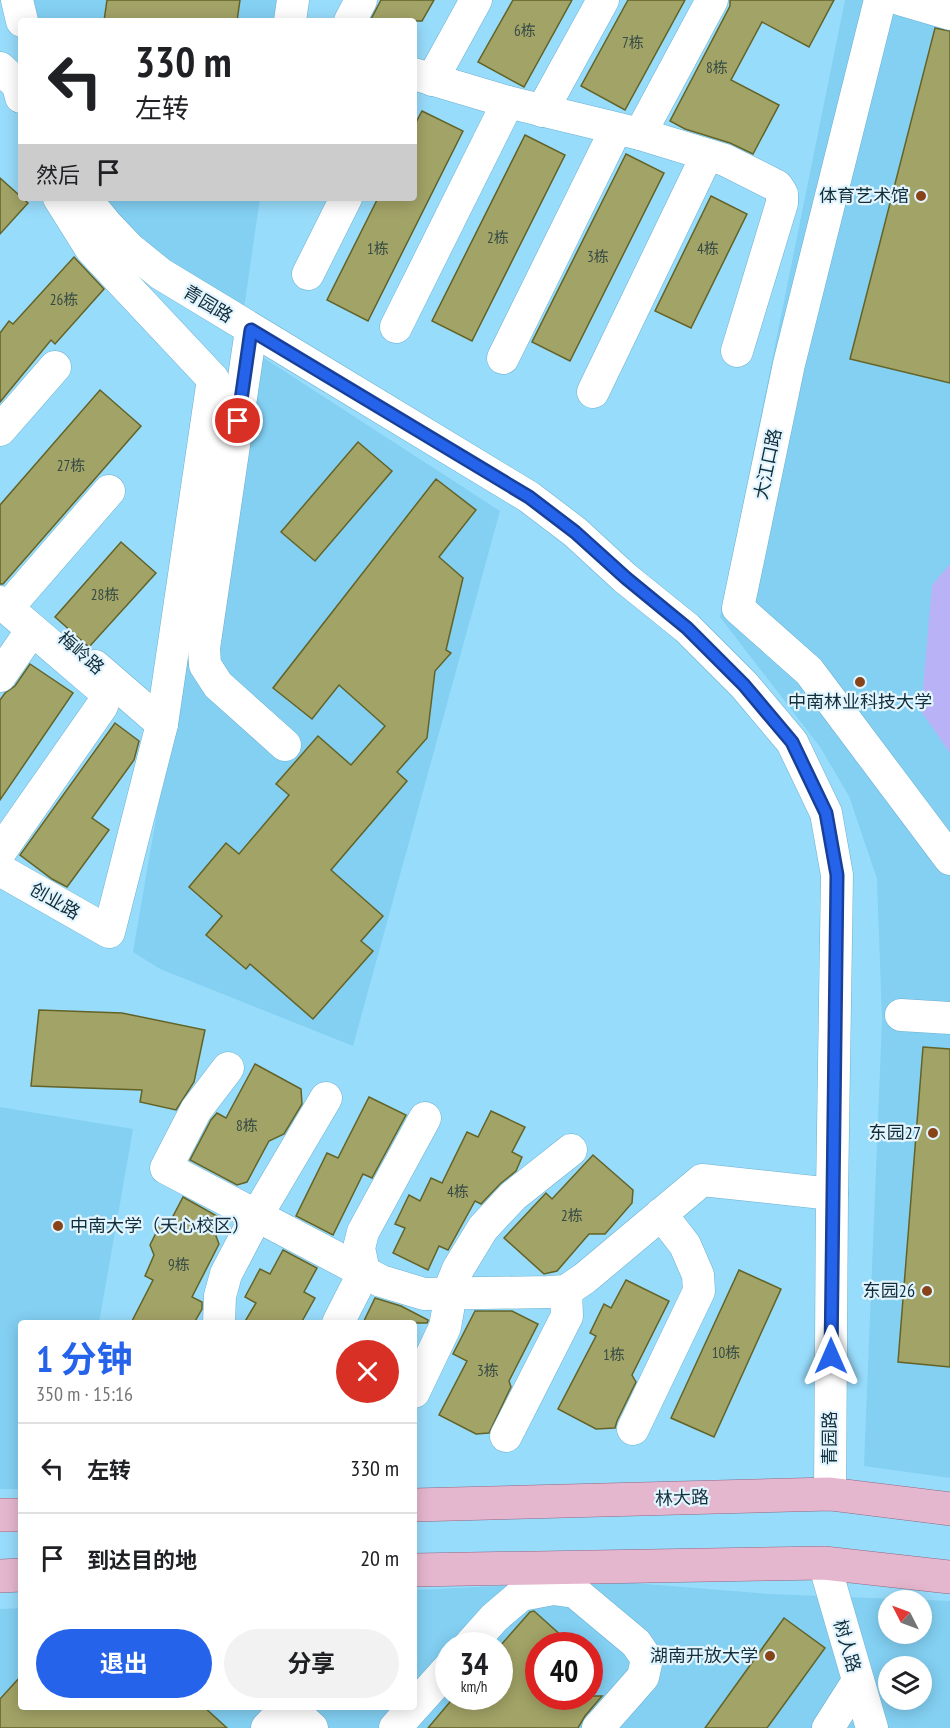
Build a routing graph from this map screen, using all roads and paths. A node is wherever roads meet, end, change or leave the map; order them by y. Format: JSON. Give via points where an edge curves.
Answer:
{"nodes":[{"id":1,"x":17,"y":0,"type":"edge"},
{"id":2,"x":293,"y":0,"type":"edge"},
{"id":3,"x":361,"y":0,"type":"edge"},
{"id":4,"x":476,"y":0,"type":"edge"},
{"id":5,"x":603,"y":0,"type":"edge"},
{"id":6,"x":712,"y":0,"type":"edge"},
{"id":7,"x":880,"y":0,"type":"edge"},
{"id":8,"x":902,"y":0,"type":"edge"},
{"id":9,"x":950,"y":14,"type":"edge"},
{"id":10,"x":21,"y":18,"type":"edge"},
{"id":11,"x":290,"y":18,"type":"edge"},
{"id":12,"x":352,"y":18,"type":"edge"},
{"id":13,"x":0,"y":68,"type":"edge"},
{"id":14,"x":423,"y":77,"type":"edge"},
{"id":15,"x":18,"y":85,"type":"edge"},
{"id":16,"x":508,"y":102,"type":"junction"},
{"id":17,"x":542,"y":111,"type":"junction"},
{"id":18,"x":628,"y":131,"type":"junction"},
{"id":19,"x":707,"y":155,"type":"junction"},
{"id":20,"x":61,"y":201,"type":"edge"},
{"id":21,"x":87,"y":201,"type":"edge"},
{"id":22,"x":344,"y":201,"type":"edge"},
{"id":23,"x":308,"y":274,"type":"dead end"},
{"id":24,"x":396,"y":327,"type":"dead end"},
{"id":25,"x":251,"y":330,"type":"junction"},
{"id":26,"x":737,"y":351,"type":"dead end"},
{"id":27,"x":503,"y":358,"type":"dead end"},
{"id":28,"x":55,"y":367,"type":"dead end"},
{"id":29,"x":593,"y":392,"type":"dead end"},
{"id":30,"x":0,"y":430,"type":"edge"},
{"id":31,"x":109,"y":491,"type":"dead end"},
{"id":32,"x":6,"y":594,"type":"edge"},
{"id":33,"x":32,"y":630,"type":"junction"},
{"id":34,"x":0,"y":676,"type":"edge"},
{"id":35,"x":162,"y":724,"type":"junction"},
{"id":36,"x":285,"y":745,"type":"dead end"},
{"id":37,"x":0,"y":852,"type":"edge"},
{"id":38,"x":950,"y":860,"type":"edge"},
{"id":39,"x":0,"y":870,"type":"edge"},
{"id":40,"x":901,"y":1015,"type":"dead end"},
{"id":41,"x":950,"y":1018,"type":"edge"},
{"id":42,"x":228,"y":1068,"type":"dead end"},
{"id":43,"x":326,"y":1098,"type":"dead end"},
{"id":44,"x":425,"y":1118,"type":"dead end"},
{"id":45,"x":571,"y":1150,"type":"dead end"},
{"id":46,"x":832,"y":1194,"type":"junction"},
{"id":47,"x":661,"y":1214,"type":"junction"},
{"id":48,"x":257,"y":1215,"type":"junction"},
{"id":49,"x":364,"y":1272,"type":"junction"},
{"id":50,"x":566,"y":1290,"type":"junction"},
{"id":51,"x":448,"y":1294,"type":"junction"},
{"id":52,"x":219,"y":1320,"type":"edge"},
{"id":53,"x":340,"y":1320,"type":"edge"},
{"id":54,"x":417,"y":1386,"type":"edge"},
{"id":55,"x":633,"y":1429,"type":"dead end"},
{"id":56,"x":506,"y":1437,"type":"dead end"},
{"id":57,"x":830,"y":1494,"type":"junction"},
{"id":58,"x":417,"y":1505,"type":"edge"},
{"id":59,"x":950,"y":1509,"type":"edge"},
{"id":60,"x":0,"y":1515,"type":"edge"},
{"id":61,"x":18,"y":1515,"type":"edge"},
{"id":62,"x":824,"y":1563,"type":"junction"},
{"id":63,"x":417,"y":1570,"type":"edge"},
{"id":64,"x":18,"y":1575,"type":"edge"},
{"id":65,"x":0,"y":1576,"type":"edge"},
{"id":66,"x":950,"y":1577,"type":"edge"},
{"id":67,"x":482,"y":1632,"type":"edge"},
{"id":68,"x":858,"y":1681,"type":"junction"},
{"id":69,"x":435,"y":1683,"type":"edge"},
{"id":70,"x":417,"y":1703,"type":"edge"},
{"id":71,"x":285,"y":1710,"type":"edge"},
{"id":72,"x":291,"y":1710,"type":"edge"},
{"id":73,"x":411,"y":1710,"type":"edge"},
{"id":74,"x":267,"y":1728,"type":"edge"},
{"id":75,"x":312,"y":1728,"type":"edge"},
{"id":76,"x":395,"y":1728,"type":"edge"},
{"id":77,"x":598,"y":1728,"type":"edge"},
{"id":78,"x":828,"y":1728,"type":"edge"},
{"id":79,"x":872,"y":1728,"type":"edge"}],
"edges":[{"from":1,"to":10,"type":"street"},
{"from":2,"to":11,"type":"street"},
{"from":3,"to":12,"type":"street"},
{"from":4,"to":14,"type":"street"},
{"from":5,"to":17,"type":"street"},
{"from":6,"to":18,"type":"street"},
{"from":7,"to":38,"type":"street","name":"大江口路","via":[[789,364],[738,608],[809,671]]},
{"from":8,"to":9,"type":"street"},
{"from":13,"to":15,"type":"street"},
{"from":14,"to":16,"type":"street"},
{"from":16,"to":17,"type":"street"},
{"from":16,"to":24,"type":"street"},
{"from":17,"to":18,"type":"street"},
{"from":18,"to":19,"type":"street"},
{"from":18,"to":27,"type":"street"},
{"from":19,"to":26,"type":"street","via":[[777,186],[782,194]]},
{"from":19,"to":29,"type":"street"},
{"from":20,"to":35,"type":"street","via":[[90,249],[213,380]]},
{"from":21,"to":25,"type":"street","name":"青园路","via":[[130,249],[161,274]]},
{"from":22,"to":23,"type":"street"},
{"from":25,"to":36,"type":"street","via":[[204,648],[205,665],[218,685]]},
{"from":25,"to":46,"type":"street","name":"青园路","via":[[529,497],[575,532],[687,628],[744,685],[792,742],[826,813],[837,875]]},
{"from":28,"to":30,"type":"street"},
{"from":31,"to":32,"type":"street"},
{"from":32,"to":33,"type":"street"},
{"from":32,"to":35,"type":"street","name":"梅岭路"},
{"from":33,"to":34,"type":"street"},
{"from":33,"to":37,"type":"street","via":[[103,690],[105,698]]},
{"from":35,"to":39,"type":"street","name":"创业路","via":[[109,932]]},
{"from":40,"to":41,"type":"street"},
{"from":42,"to":48,"type":"street","via":[[196,1110],[166,1168]]},
{"from":43,"to":48,"type":"street"},
{"from":44,"to":49,"type":"street","via":[[363,1232],[360,1248]]},
{"from":45,"to":51,"type":"street","via":[[513,1196],[483,1228]]},
{"from":46,"to":47,"type":"street","via":[[702,1180]]},
{"from":46,"to":57,"type":"street","name":"青园路"},
{"from":47,"to":50,"type":"street"},
{"from":47,"to":55,"type":"street","via":[[686,1245],[698,1275],[699,1291]]},
{"from":48,"to":49,"type":"street"},
{"from":48,"to":52,"type":"street","via":[[226,1274]]},
{"from":49,"to":51,"type":"street","via":[[424,1294]]},
{"from":49,"to":53,"type":"street"},
{"from":50,"to":51,"type":"street"},
{"from":50,"to":56,"type":"street","via":[[567,1316]]},
{"from":51,"to":54,"type":"street","via":[[445,1327]]},
{"from":57,"to":58,"type":"main road","name":"林大路"},
{"from":57,"to":59,"type":"main road","name":"林大路"},
{"from":60,"to":61,"type":"main road"},
{"from":62,"to":63,"type":"main road"},
{"from":62,"to":66,"type":"main road"},
{"from":62,"to":68,"type":"street","name":"树人路"},
{"from":64,"to":65,"type":"main road"},
{"from":67,"to":77,"type":"street","via":[[520,1595],[553,1589],[575,1592],[636,1643],[647,1659],[643,1677]]},
{"from":68,"to":78,"type":"street"},
{"from":68,"to":79,"type":"street","name":"树人路"},
{"from":69,"to":70,"type":"street"},
{"from":71,"to":74,"type":"street"},
{"from":72,"to":75,"type":"street"},
{"from":73,"to":76,"type":"street"}]}
